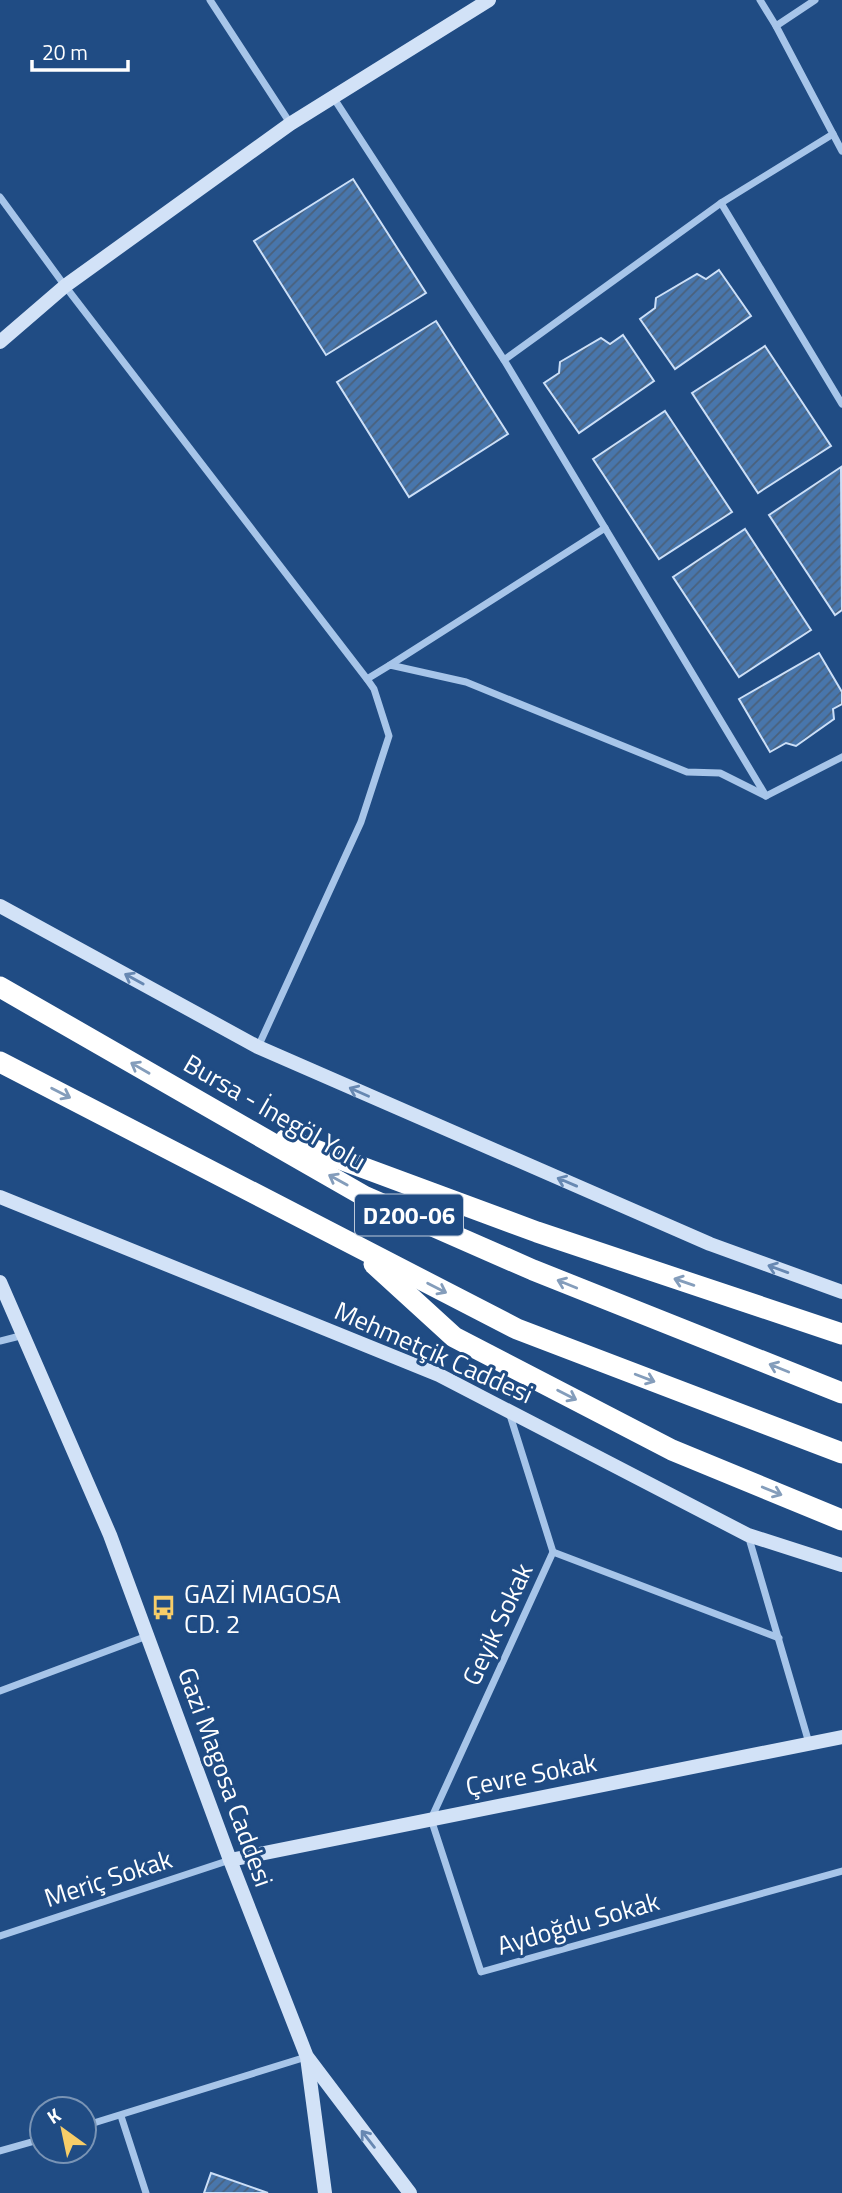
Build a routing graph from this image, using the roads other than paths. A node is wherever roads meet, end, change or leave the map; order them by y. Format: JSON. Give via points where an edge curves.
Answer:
{"nodes":[{"id":1,"x":210,"y":0,"type":"edge"},
{"id":2,"x":489,"y":0,"type":"edge"},
{"id":3,"x":760,"y":0,"type":"edge"},
{"id":4,"x":816,"y":0,"type":"edge"},
{"id":5,"x":776,"y":26,"type":"junction"},
{"id":6,"x":333,"y":97,"type":"junction"},
{"id":7,"x":290,"y":124,"type":"junction"},
{"id":8,"x":833,"y":134,"type":"junction"},
{"id":9,"x":842,"y":151,"type":"edge"},
{"id":10,"x":0,"y":197,"type":"edge"},
{"id":11,"x":721,"y":203,"type":"junction"},
{"id":12,"x":65,"y":286,"type":"junction"},
{"id":13,"x":4,"y":337,"type":"edge"},
{"id":14,"x":504,"y":360,"type":"junction"},
{"id":15,"x":842,"y":404,"type":"edge"},
{"id":16,"x":605,"y":527,"type":"junction"},
{"id":17,"x":390,"y":665,"type":"junction"},
{"id":18,"x":367,"y":678,"type":"junction"},
{"id":19,"x":842,"y":757,"type":"edge"},
{"id":20,"x":766,"y":796,"type":"junction"},
{"id":21,"x":0,"y":906,"type":"edge"},
{"id":22,"x":0,"y":987,"type":"edge"},
{"id":23,"x":257,"y":1047,"type":"junction"},
{"id":24,"x":0,"y":1062,"type":"edge"},
{"id":25,"x":224,"y":1116,"type":"junction"},
{"id":26,"x":0,"y":1196,"type":"edge"},
{"id":27,"x":352,"y":1244,"type":"junction"},
{"id":28,"x":0,"y":1282,"type":"edge"},
{"id":29,"x":842,"y":1292,"type":"edge"},
{"id":30,"x":842,"y":1334,"type":"edge"},
{"id":31,"x":24,"y":1335,"type":"junction"},
{"id":32,"x":0,"y":1341,"type":"edge"},
{"id":33,"x":842,"y":1394,"type":"edge"},
{"id":34,"x":509,"y":1411,"type":"junction"},
{"id":35,"x":842,"y":1453,"type":"edge"},
{"id":36,"x":842,"y":1520,"type":"edge"},
{"id":37,"x":748,"y":1535,"type":"junction"},
{"id":38,"x":553,"y":1552,"type":"junction"},
{"id":39,"x":842,"y":1565,"type":"edge"},
{"id":40,"x":149,"y":1636,"type":"junction"},
{"id":41,"x":779,"y":1638,"type":"junction"},
{"id":42,"x":0,"y":1691,"type":"edge"},
{"id":43,"x":842,"y":1737,"type":"edge"},
{"id":44,"x":809,"y":1744,"type":"junction"},
{"id":45,"x":431,"y":1819,"type":"junction"},
{"id":46,"x":230,"y":1860,"type":"junction"},
{"id":47,"x":842,"y":1871,"type":"edge"},
{"id":48,"x":0,"y":1936,"type":"edge"},
{"id":49,"x":307,"y":2057,"type":"junction"},
{"id":50,"x":121,"y":2116,"type":"junction"},
{"id":51,"x":98,"y":2122,"type":"edge"},
{"id":52,"x":28,"y":2143,"type":"edge"},
{"id":53,"x":0,"y":2151,"type":"edge"},
{"id":54,"x":146,"y":2193,"type":"edge"},
{"id":55,"x":325,"y":2193,"type":"edge"},
{"id":56,"x":410,"y":2193,"type":"edge"}],
"edges":[{"from":1,"to":7,"type":"street"},
{"from":2,"to":6,"type":"street"},
{"from":3,"to":5,"type":"street"},
{"from":4,"to":5,"type":"street"},
{"from":5,"to":8,"type":"street"},
{"from":6,"to":7,"type":"street"},
{"from":6,"to":14,"type":"street"},
{"from":7,"to":12,"type":"street"},
{"from":8,"to":9,"type":"street"},
{"from":8,"to":11,"type":"street"},
{"from":10,"to":12,"type":"street"},
{"from":11,"to":14,"type":"street"},
{"from":11,"to":15,"type":"street"},
{"from":12,"to":13,"type":"street"},
{"from":12,"to":18,"type":"street"},
{"from":14,"to":16,"type":"street"},
{"from":16,"to":17,"type":"street"},
{"from":16,"to":20,"type":"street"},
{"from":17,"to":18,"type":"street"},
{"from":17,"to":20,"type":"street","via":[[466,682],[687,772],[720,773]]},
{"from":18,"to":23,"type":"street","via":[[389,736],[361,822]]},
{"from":19,"to":20,"type":"street"},
{"from":23,"to":21,"type":"street","one_way":true},
{"from":25,"to":22,"type":"highway","name":"Bursa - İnegöl Yolu","number":"D200-06","one_way":true},
{"from":29,"to":23,"type":"street","one_way":true,"via":[[710,1244]]},
{"from":24,"to":27,"type":"highway","number":"D200-06","one_way":true},
{"from":30,"to":25,"type":"highway","one_way":true,"via":[[537,1232]]},
{"from":33,"to":25,"type":"highway","name":"Bursa - İnegöl Yolu","number":"D200-06","one_way":true,"via":[[533,1270],[365,1196]]},
{"from":26,"to":34,"type":"street","name":"Mehmetçik Caddesi","via":[[439,1375]]},
{"from":27,"to":35,"type":"highway","number":"D200-06","one_way":true,"via":[[517,1329]]},
{"from":27,"to":36,"type":"highway","one_way":true,"via":[[454,1337],[672,1450]]},
{"from":28,"to":31,"type":"street","name":"Gazi Magosa Caddesi"},
{"from":31,"to":32,"type":"street"},
{"from":31,"to":40,"type":"street","name":"Gazi Magosa Caddesi"},
{"from":34,"to":37,"type":"street","name":"Mehmetçik Caddesi"},
{"from":34,"to":38,"type":"street"},
{"from":37,"to":39,"type":"street","name":"Mehmetçik Caddesi"},
{"from":37,"to":41,"type":"street"},
{"from":38,"to":41,"type":"street","name":"Geyik Sokak"},
{"from":38,"to":45,"type":"street","name":"Geyik Sokak"},
{"from":40,"to":42,"type":"street"},
{"from":40,"to":46,"type":"street","name":"Gazi Magosa Caddesi"},
{"from":41,"to":44,"type":"street"},
{"from":43,"to":44,"type":"street","name":"Çevre Sokak"},
{"from":44,"to":45,"type":"street","name":"Çevre Sokak"},
{"from":45,"to":46,"type":"street","name":"Çevre Sokak"},
{"from":45,"to":47,"type":"street","name":"Aydoğdu Sokak","via":[[481,1972]]},
{"from":46,"to":48,"type":"street","name":"Meriç Sokak"},
{"from":46,"to":49,"type":"street","name":"Gazi Magosa Caddesi"},
{"from":49,"to":50,"type":"street"},
{"from":49,"to":55,"type":"street"},
{"from":56,"to":49,"type":"street","one_way":true},
{"from":50,"to":51,"type":"street"},
{"from":50,"to":54,"type":"street"},
{"from":52,"to":53,"type":"street"}]}
